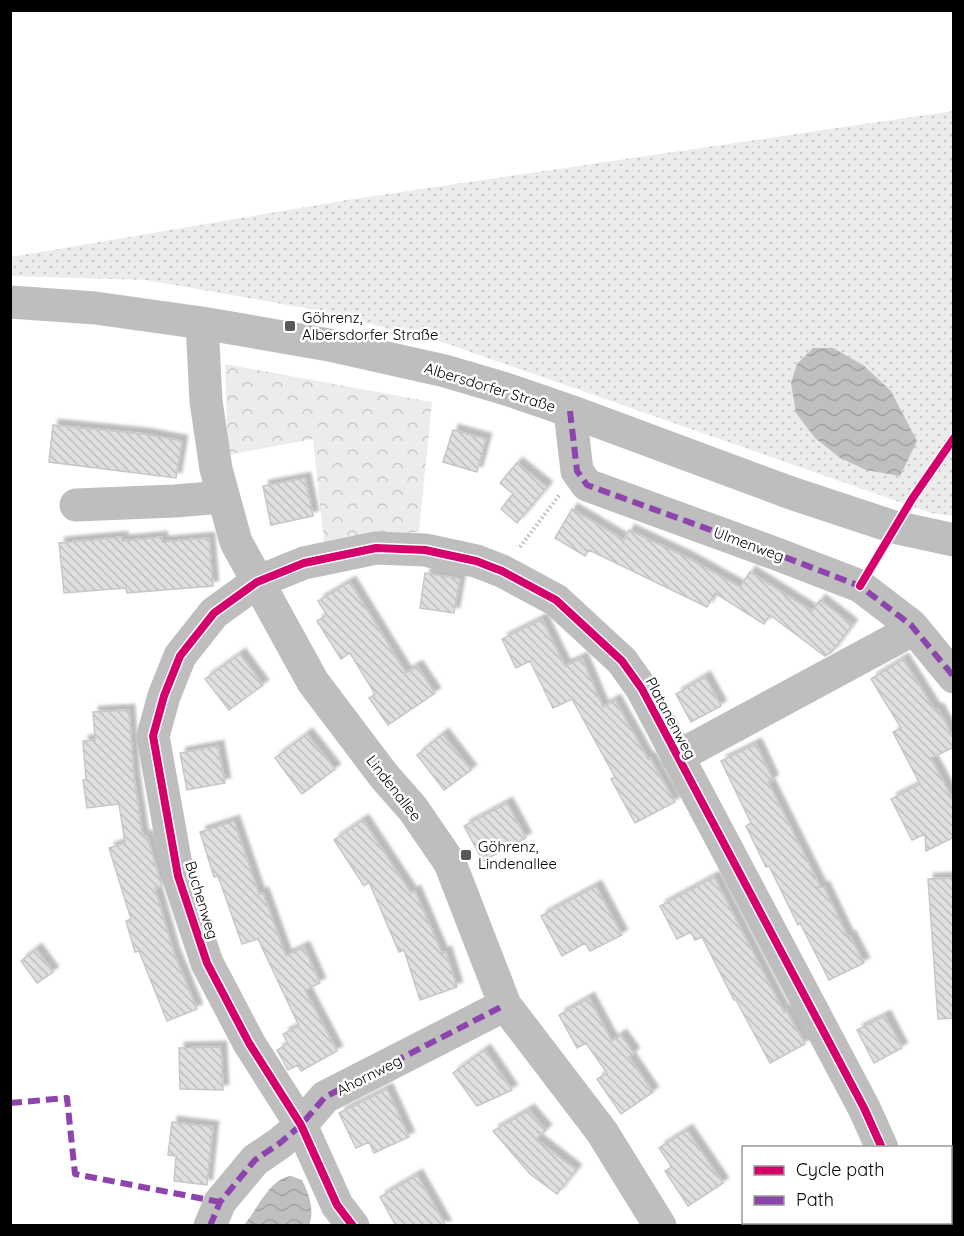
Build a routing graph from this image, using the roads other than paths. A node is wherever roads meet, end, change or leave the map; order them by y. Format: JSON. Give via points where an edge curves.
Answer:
{"nodes":[{"id":1,"x":10,"y":302,"type":"edge"},
{"id":2,"x":202,"y":323,"type":"junction"},
{"id":3,"x":570,"y":411,"type":"junction"},
{"id":4,"x":223,"y":497,"type":"junction"},
{"id":5,"x":76,"y":505,"type":"dead end"},
{"id":6,"x":954,"y":540,"type":"edge"},
{"id":7,"x":257,"y":582,"type":"junction"},
{"id":8,"x":914,"y":629,"type":"junction"},
{"id":9,"x":954,"y":677,"type":"edge"},
{"id":10,"x":677,"y":757,"type":"junction"},
{"id":11,"x":505,"y":1005,"type":"junction"},
{"id":12,"x":301,"y":1125,"type":"junction"},
{"id":13,"x":881,"y":1146,"type":"edge"},
{"id":14,"x":210,"y":1226,"type":"edge"},
{"id":15,"x":353,"y":1226,"type":"edge"},
{"id":16,"x":660,"y":1226,"type":"edge"}],
"edges":[{"from":1,"to":2,"type":"street","name":"Albersdorfer Straße","via":[[95,308]]},
{"from":2,"to":3,"type":"street","name":"Albersdorfer Straße","via":[[329,345],[445,371]]},
{"from":2,"to":4,"type":"street","name":"Lindenallee","via":[[206,401]]},
{"from":3,"to":6,"type":"street","name":"Albersdorfer Straße","via":[[894,528]]},
{"from":3,"to":8,"type":"street","name":"Ulmenweg","via":[[577,471],[587,485],[860,586]]},
{"from":4,"to":5,"type":"street"},
{"from":4,"to":7,"type":"street","name":"Lindenallee","via":[[236,542]]},
{"from":7,"to":10,"type":"street","name":"Platanenweg","via":[[304,563],[376,548],[425,550],[502,571],[556,600],[622,661],[642,689]]},
{"from":7,"to":11,"type":"street","name":"Lindenallee","via":[[313,682],[413,809],[450,863]]},
{"from":7,"to":12,"type":"street","name":"Buchenweg","via":[[214,613],[180,656],[153,736],[178,876],[207,963],[249,1043]]},
{"from":8,"to":9,"type":"street","name":"Ulmenweg"},
{"from":8,"to":10,"type":"street"},
{"from":10,"to":13,"type":"street","name":"Platanenweg"},
{"from":11,"to":12,"type":"street","name":"Ahornweg","via":[[325,1097]]},
{"from":11,"to":16,"type":"street","name":"Lindenallee","via":[[602,1131]]},
{"from":12,"to":14,"type":"street","name":"Ahornweg","via":[[255,1160],[220,1202]]},
{"from":12,"to":15,"type":"street","name":"Buchenweg","via":[[337,1205]]}]}
